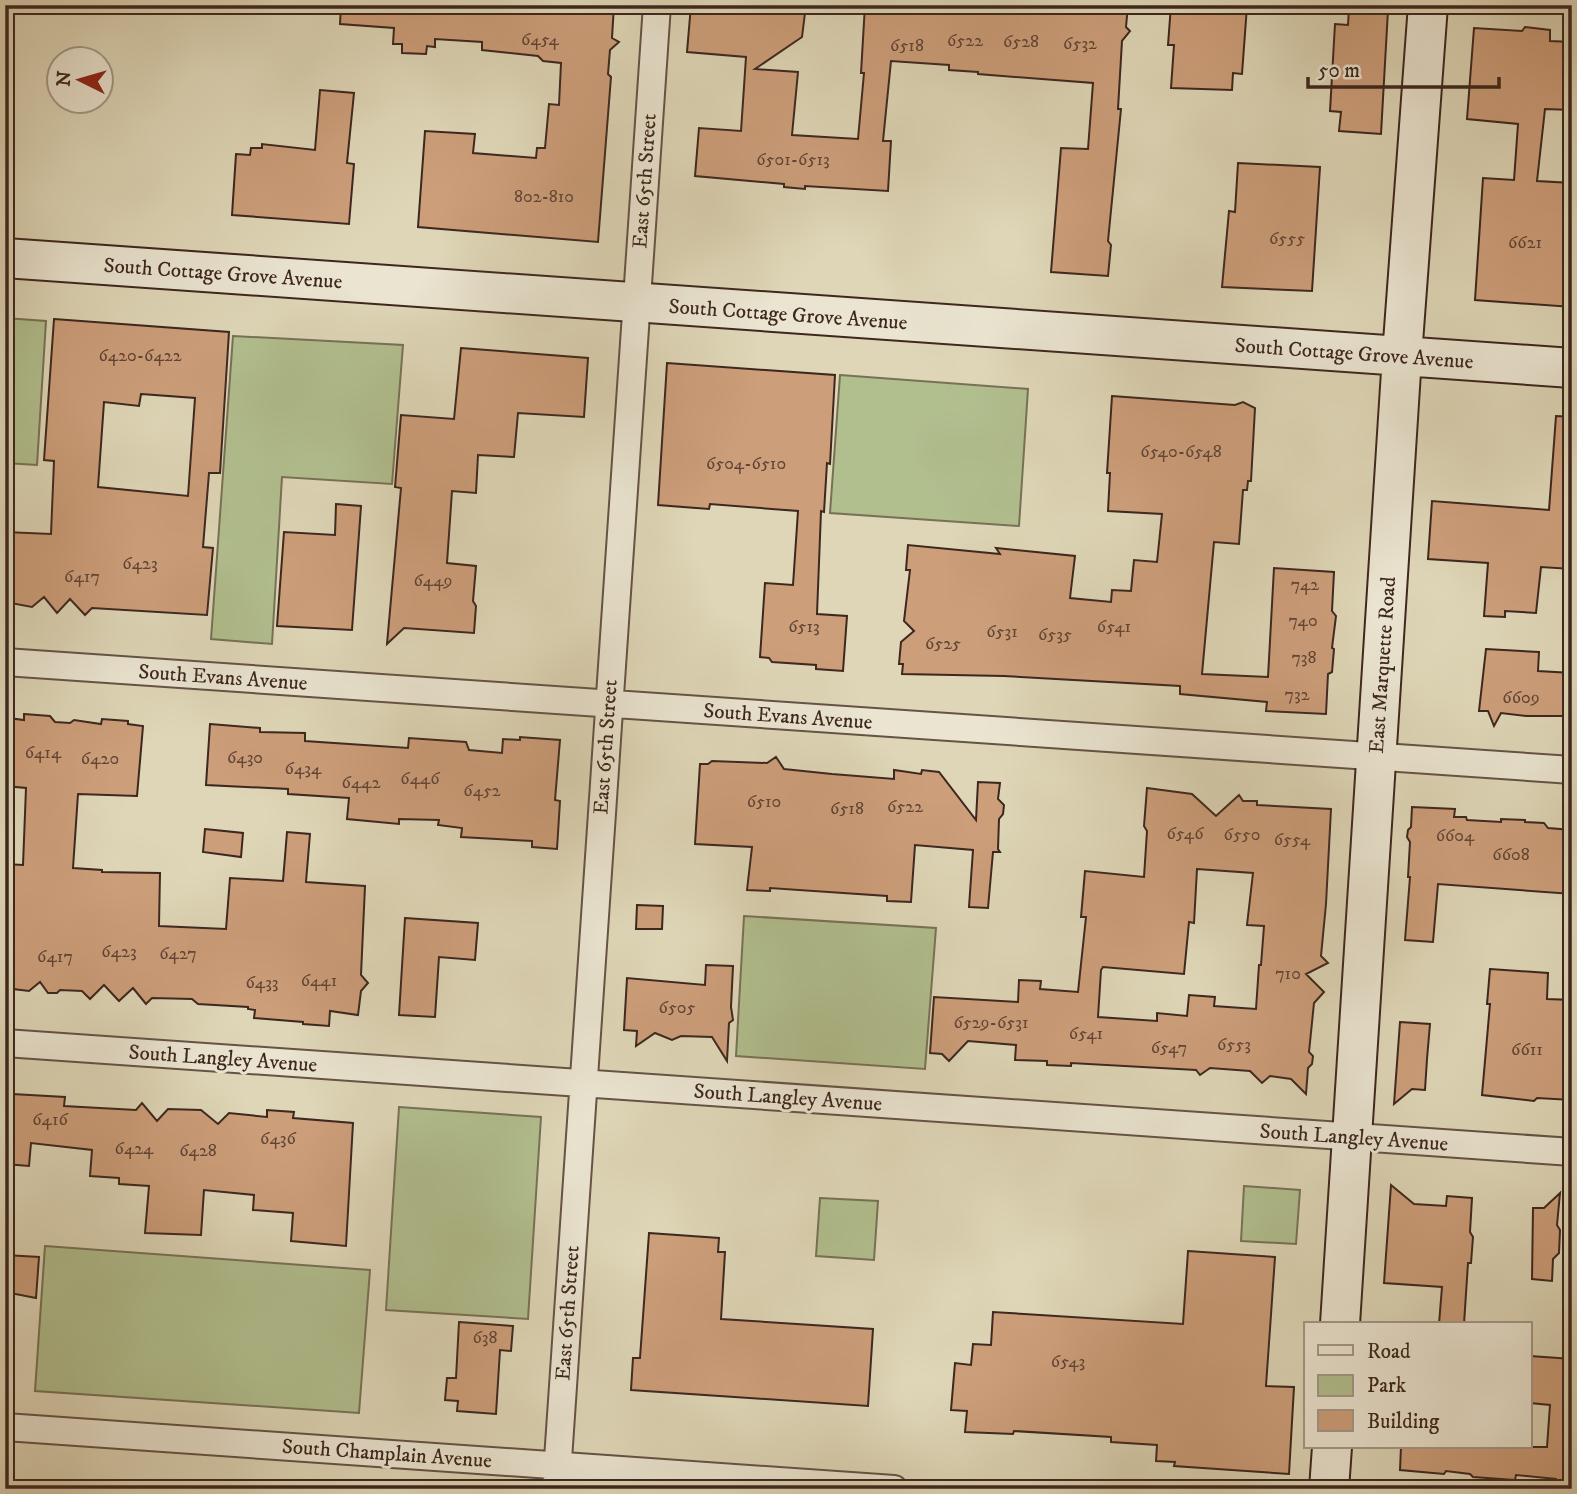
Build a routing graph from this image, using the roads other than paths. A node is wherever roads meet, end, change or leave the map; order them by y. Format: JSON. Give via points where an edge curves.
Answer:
{"nodes":[{"id":1,"x":657,"y":5,"type":"edge"},
{"id":2,"x":1428,"y":5,"type":"edge"},
{"id":3,"x":5,"y":258,"type":"edge"},
{"id":4,"x":635,"y":303,"type":"junction"},
{"id":5,"x":1402,"y":356,"type":"junction"},
{"id":6,"x":1572,"y":368,"type":"edge"},
{"id":7,"x":5,"y":662,"type":"edge"},
{"id":8,"x":608,"y":704,"type":"junction"},
{"id":9,"x":1377,"y":756,"type":"junction"},
{"id":10,"x":1572,"y":770,"type":"edge"},
{"id":11,"x":5,"y":1042,"type":"edge"},
{"id":12,"x":583,"y":1083,"type":"junction"},
{"id":13,"x":1352,"y":1137,"type":"junction"},
{"id":14,"x":1572,"y":1152,"type":"edge"},
{"id":15,"x":1340,"y":1322,"type":"edge"},
{"id":16,"x":5,"y":1427,"type":"edge"},
{"id":17,"x":1332,"y":1448,"type":"edge"},
{"id":18,"x":557,"y":1477,"type":"edge"},
{"id":19,"x":894,"y":1489,"type":"edge"},
{"id":20,"x":1329,"y":1489,"type":"edge"}],
"edges":[{"from":1,"to":4,"type":"street","name":"East 65th Street"},
{"from":2,"to":5,"type":"main road","name":"East Marquette Road"},
{"from":3,"to":4,"type":"main road","name":"South Cottage Grove Avenue"},
{"from":4,"to":5,"type":"main road","name":"South Cottage Grove Avenue"},
{"from":4,"to":8,"type":"street","name":"East 65th Street"},
{"from":5,"to":6,"type":"main road","name":"South Cottage Grove Avenue"},
{"from":5,"to":9,"type":"main road","name":"East Marquette Road"},
{"from":7,"to":8,"type":"street","name":"South Evans Avenue"},
{"from":8,"to":9,"type":"street","name":"South Evans Avenue"},
{"from":8,"to":12,"type":"street","name":"East 65th Street"},
{"from":9,"to":10,"type":"street","name":"South Evans Avenue"},
{"from":9,"to":13,"type":"main road","name":"East Marquette Road"},
{"from":11,"to":12,"type":"street","name":"South Langley Avenue"},
{"from":12,"to":13,"type":"street","name":"South Langley Avenue"},
{"from":12,"to":18,"type":"street","name":"East 65th Street"},
{"from":13,"to":14,"type":"street","name":"South Langley Avenue"},
{"from":13,"to":15,"type":"main road","name":"East Marquette Road"},
{"from":16,"to":18,"type":"street","name":"South Champlain Avenue"},
{"from":17,"to":20,"type":"main road"},
{"from":18,"to":19,"type":"street","name":"South Champlain Avenue"}]}
